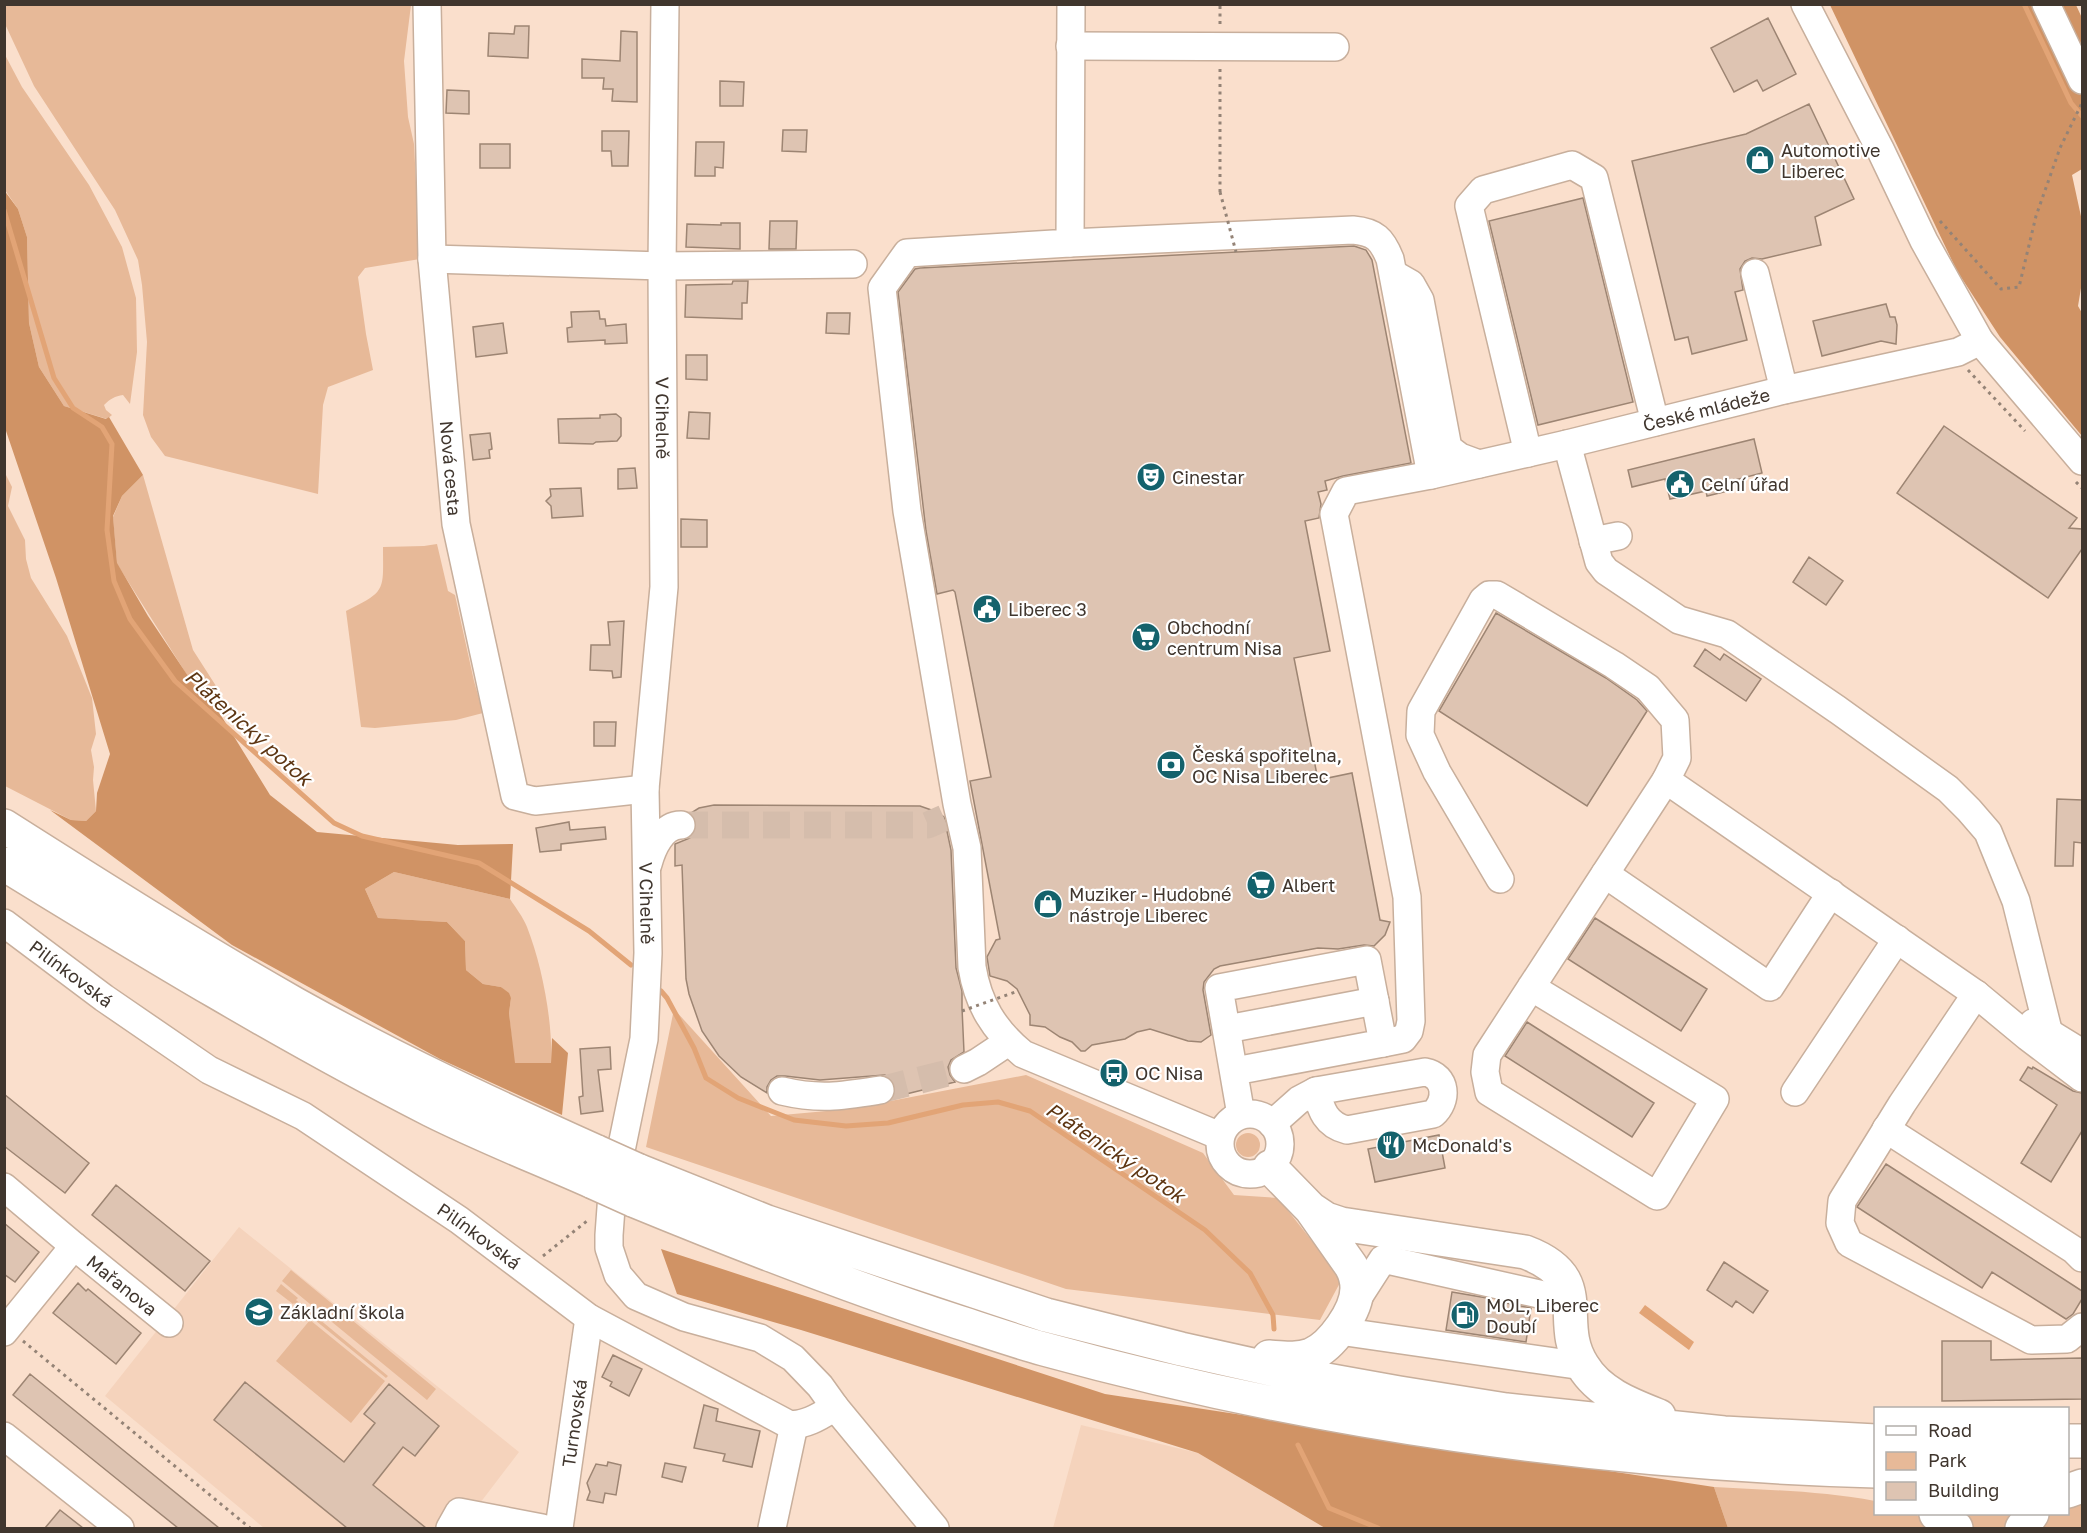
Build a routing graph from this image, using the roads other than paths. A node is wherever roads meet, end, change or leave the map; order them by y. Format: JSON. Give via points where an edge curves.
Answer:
{"nodes":[{"id":1,"x":427,"y":4,"type":"edge"},
{"id":2,"x":665,"y":4,"type":"edge"},
{"id":3,"x":1071,"y":4,"type":"edge"},
{"id":4,"x":1804,"y":4,"type":"edge"},
{"id":5,"x":2046,"y":4,"type":"edge"},
{"id":6,"x":1070,"y":46,"type":"junction"},
{"id":7,"x":1335,"y":47,"type":"dead end"},
{"id":8,"x":2082,"y":80,"type":"edge"},
{"id":9,"x":1070,"y":243,"type":"junction"},
{"id":10,"x":432,"y":259,"type":"junction"},
{"id":11,"x":853,"y":264,"type":"dead end"},
{"id":12,"x":662,"y":266,"type":"junction"},
{"id":13,"x":1755,"y":273,"type":"dead end"},
{"id":14,"x":1397,"y":276,"type":"dead end"},
{"id":15,"x":1980,"y":342,"type":"junction"},
{"id":16,"x":1784,"y":390,"type":"junction"},
{"id":17,"x":1655,"y":422,"type":"junction"},
{"id":18,"x":1567,"y":444,"type":"junction"},
{"id":19,"x":1528,"y":453,"type":"junction"},
{"id":20,"x":2082,"y":460,"type":"edge"},
{"id":21,"x":1479,"y":464,"type":"junction"},
{"id":22,"x":1431,"y":475,"type":"junction"},
{"id":23,"x":1666,"y":780,"type":"junction"},
{"id":24,"x":645,"y":789,"type":"junction"},
{"id":25,"x":681,"y":825,"type":"tunnel mouth"},
{"id":26,"x":4,"y":826,"type":"edge"},
{"id":27,"x":4,"y":864,"type":"edge"},
{"id":28,"x":646,"y":868,"type":"junction"},
{"id":29,"x":1605,"y":874,"type":"junction"},
{"id":30,"x":1500,"y":879,"type":"dead end"},
{"id":31,"x":1831,"y":893,"type":"junction"},
{"id":32,"x":4,"y":923,"type":"edge"},
{"id":33,"x":1897,"y":939,"type":"junction"},
{"id":34,"x":1531,"y":987,"type":"junction"},
{"id":35,"x":1976,"y":994,"type":"junction"},
{"id":36,"x":1375,"y":1001,"type":"junction"},
{"id":37,"x":1227,"y":1029,"type":"junction"},
{"id":38,"x":2048,"y":1030,"type":"junction"},
{"id":39,"x":1008,"y":1042,"type":"junction"},
{"id":40,"x":1383,"y":1043,"type":"junction"},
{"id":41,"x":2082,"y":1053,"type":"edge"},
{"id":42,"x":964,"y":1069,"type":"tunnel mouth"},
{"id":43,"x":1235,"y":1071,"type":"junction"},
{"id":44,"x":2082,"y":1078,"type":"edge"},
{"id":45,"x":880,"y":1090,"type":"tunnel mouth"},
{"id":46,"x":782,"y":1091,"type":"dead end"},
{"id":47,"x":1316,"y":1091,"type":"junction"},
{"id":48,"x":1795,"y":1092,"type":"dead end"},
{"id":49,"x":1241,"y":1115,"type":"junction"},
{"id":50,"x":1272,"y":1124,"type":"junction"},
{"id":51,"x":1886,"y":1129,"type":"junction"},
{"id":52,"x":1220,"y":1136,"type":"junction"},
{"id":53,"x":1270,"y":1167,"type":"junction"},
{"id":54,"x":614,"y":1183,"type":"junction"},
{"id":55,"x":4,"y":1187,"type":"edge"},
{"id":56,"x":1311,"y":1209,"type":"junction"},
{"id":57,"x":1341,"y":1224,"type":"junction"},
{"id":58,"x":74,"y":1246,"type":"junction"},
{"id":59,"x":2082,"y":1258,"type":"edge"},
{"id":60,"x":1383,"y":1259,"type":"junction"},
{"id":61,"x":1570,"y":1301,"type":"junction"},
{"id":62,"x":589,"y":1318,"type":"junction"},
{"id":63,"x":1346,"y":1318,"type":"junction"},
{"id":64,"x":169,"y":1323,"type":"dead end"},
{"id":65,"x":2082,"y":1328,"type":"edge"},
{"id":66,"x":6,"y":1331,"type":"edge"},
{"id":67,"x":1181,"y":1349,"type":"junction"},
{"id":68,"x":1582,"y":1366,"type":"junction"},
{"id":69,"x":835,"y":1407,"type":"junction"},
{"id":70,"x":794,"y":1425,"type":"junction"},
{"id":71,"x":1724,"y":1433,"type":"junction"},
{"id":72,"x":4,"y":1436,"type":"edge"},
{"id":73,"x":1874,"y":1441,"type":"edge"},
{"id":74,"x":1776,"y":1466,"type":"junction"},
{"id":75,"x":1874,"y":1471,"type":"edge"},
{"id":76,"x":1874,"y":1489,"type":"edge"},
{"id":77,"x":1937,"y":1515,"type":"edge"},
{"id":78,"x":2031,"y":1515,"type":"edge"},
{"id":79,"x":120,"y":1528,"type":"edge"},
{"id":80,"x":450,"y":1528,"type":"edge"},
{"id":81,"x":542,"y":1528,"type":"edge"},
{"id":82,"x":559,"y":1528,"type":"edge"},
{"id":83,"x":772,"y":1528,"type":"edge"},
{"id":84,"x":934,"y":1528,"type":"edge"},
{"id":85,"x":1956,"y":1528,"type":"edge"},
{"id":86,"x":2022,"y":1528,"type":"edge"}],
"edges":[{"from":1,"to":10,"type":"street","name":"Nová cesta"},
{"from":2,"to":12,"type":"street","name":"V Cihelně"},
{"from":3,"to":6,"type":"street"},
{"from":4,"to":15,"type":"street","via":[[1924,242]]},
{"from":5,"to":8,"type":"street"},
{"from":6,"to":7,"type":"street"},
{"from":6,"to":9,"type":"street"},
{"from":9,"to":22,"type":"street","via":[[1353,230],[1376,236],[1390,259]]},
{"from":9,"to":39,"type":"street","via":[[907,253],[882,288],[907,511],[950,811],[967,848],[975,985],[984,1009]]},
{"from":10,"to":12,"type":"street"},
{"from":10,"to":24,"type":"street","name":"Nová cesta","via":[[456,524],[515,796],[535,801]]},
{"from":11,"to":12,"type":"street"},
{"from":12,"to":24,"type":"street","name":"V Cihelně","via":[[664,586]]},
{"from":13,"to":16,"type":"street"},
{"from":14,"to":21,"type":"street","via":[[1411,284],[1420,300],[1448,448]]},
{"from":15,"to":16,"type":"street","name":"České mládeže","via":[[1958,352]]},
{"from":15,"to":20,"type":"street"},
{"from":16,"to":17,"type":"street","name":"České mládeže"},
{"from":17,"to":18,"type":"street","name":"České mládeže"},
{"from":17,"to":19,"type":"street","via":[[1594,178],[1572,165],[1483,190],[1469,206]]},
{"from":18,"to":19,"type":"street","name":"České mládeže"},
{"from":18,"to":38,"type":"street","via":[[1606,538],[1599,562],[1606,572],[1679,620],[1727,634],[1948,789],[1988,832],[2016,901]]},
{"from":19,"to":21,"type":"street","name":"České mládeže"},
{"from":21,"to":22,"type":"street","name":"České mládeže"},
{"from":22,"to":40,"type":"street","name":"České mládeže","via":[[1346,491],[1334,514],[1407,897],[1411,1021],[1403,1039]]},
{"from":23,"to":29,"type":"street"},
{"from":23,"to":30,"type":"street","via":[[1677,758],[1675,720],[1648,688],[1497,595],[1489,595],[1420,711],[1420,735],[1437,772]]},
{"from":23,"to":31,"type":"street"},
{"from":24,"to":28,"type":"street","name":"V Cihelně"},
{"from":25,"to":28,"type":"street","via":[[667,830],[657,841]]},
{"from":26,"to":54,"type":"highway","via":[[296,1004],[448,1084]]},
{"from":27,"to":54,"type":"highway","via":[[142,949],[432,1111]]},
{"from":28,"to":54,"type":"street","name":"V Cihelně","via":[[644,1039],[612,1194]]},
{"from":29,"to":31,"type":"street","via":[[1770,987]]},
{"from":29,"to":34,"type":"street"},
{"from":31,"to":33,"type":"street"},
{"from":32,"to":62,"type":"street","name":"Pilínkovská","via":[[209,1070],[303,1116],[459,1220]]},
{"from":33,"to":35,"type":"street"},
{"from":33,"to":48,"type":"street"},
{"from":34,"to":34,"type":"street","via":[[1487,1055],[1489,1092],[1657,1196],[1714,1099]]},
{"from":35,"to":38,"type":"street"},
{"from":35,"to":44,"type":"street"},
{"from":35,"to":51,"type":"street"},
{"from":36,"to":37,"type":"street"},
{"from":36,"to":37,"type":"street","via":[[1368,960],[1219,988]]},
{"from":36,"to":40,"type":"street"},
{"from":37,"to":43,"type":"street"},
{"from":38,"to":41,"type":"street"},
{"from":39,"to":42,"type":"street"},
{"from":39,"to":52,"type":"street","via":[[1023,1054]]},
{"from":40,"to":43,"type":"street"},
{"from":43,"to":49,"type":"street"},
{"from":45,"to":46,"type":"street","via":[[808,1097]]},
{"from":47,"to":47,"type":"street","via":[[1431,1073],[1441,1083],[1444,1096],[1433,1114],[1347,1130],[1323,1114]]},
{"from":47,"to":50,"type":"street"},
{"from":49,"to":50,"type":"street","via":[[1258,1115]]},
{"from":49,"to":52,"type":"street","via":[[1232,1119]]},
{"from":50,"to":53,"type":"street","via":[[1278,1132],[1280,1151]]},
{"from":51,"to":59,"type":"street"},
{"from":51,"to":65,"type":"street","via":[[1842,1201],[1840,1223],[1849,1243],[2031,1340],[2067,1339]]},
{"from":52,"to":53,"type":"street","via":[[1221,1156],[1233,1171],[1252,1175]]},
{"from":53,"to":56,"type":"highway"},
{"from":54,"to":67,"type":"highway","via":[[767,1222],[1046,1315]]},
{"from":54,"to":69,"type":"street","name":"V Cihelně","via":[[609,1235],[613,1262],[618,1275],[636,1296],[684,1317],[760,1338],[793,1358]]},
{"from":54,"to":74,"type":"highway","via":[[755,1251],[1042,1348],[1169,1380],[1295,1408],[1446,1432],[1584,1450]]},
{"from":55,"to":58,"type":"street","name":"Mařanova"},
{"from":56,"to":57,"type":"highway"},
{"from":56,"to":63,"type":"highway","via":[[1352,1266],[1357,1282]]},
{"from":57,"to":60,"type":"street"},
{"from":57,"to":61,"type":"highway","via":[[1525,1252],[1553,1266],[1565,1282]]},
{"from":58,"to":64,"type":"street","name":"Mařanova"},
{"from":58,"to":66,"type":"street","name":"Mařanova"},
{"from":60,"to":61,"type":"street"},
{"from":60,"to":63,"type":"street"},
{"from":61,"to":68,"type":"highway","via":[[1572,1338]]},
{"from":62,"to":70,"type":"street","name":"Pilínkovská"},
{"from":62,"to":82,"type":"street","name":"Turnovská"},
{"from":63,"to":67,"type":"highway","via":[[1320,1350],[1303,1358]]},
{"from":63,"to":68,"type":"street"},
{"from":67,"to":71,"type":"highway","via":[[1421,1397]]},
{"from":68,"to":71,"type":"highway","via":[[1625,1403]]},
{"from":69,"to":70,"type":"street"},
{"from":69,"to":84,"type":"street"},
{"from":70,"to":83,"type":"street"},
{"from":71,"to":73,"type":"highway"},
{"from":72,"to":79,"type":"street"},
{"from":74,"to":75,"type":"highway"},
{"from":74,"to":76,"type":"highway"},
{"from":77,"to":85,"type":"highway"},
{"from":78,"to":86,"type":"highway"},
{"from":80,"to":81,"type":"street","via":[[459,1512]]}]}
